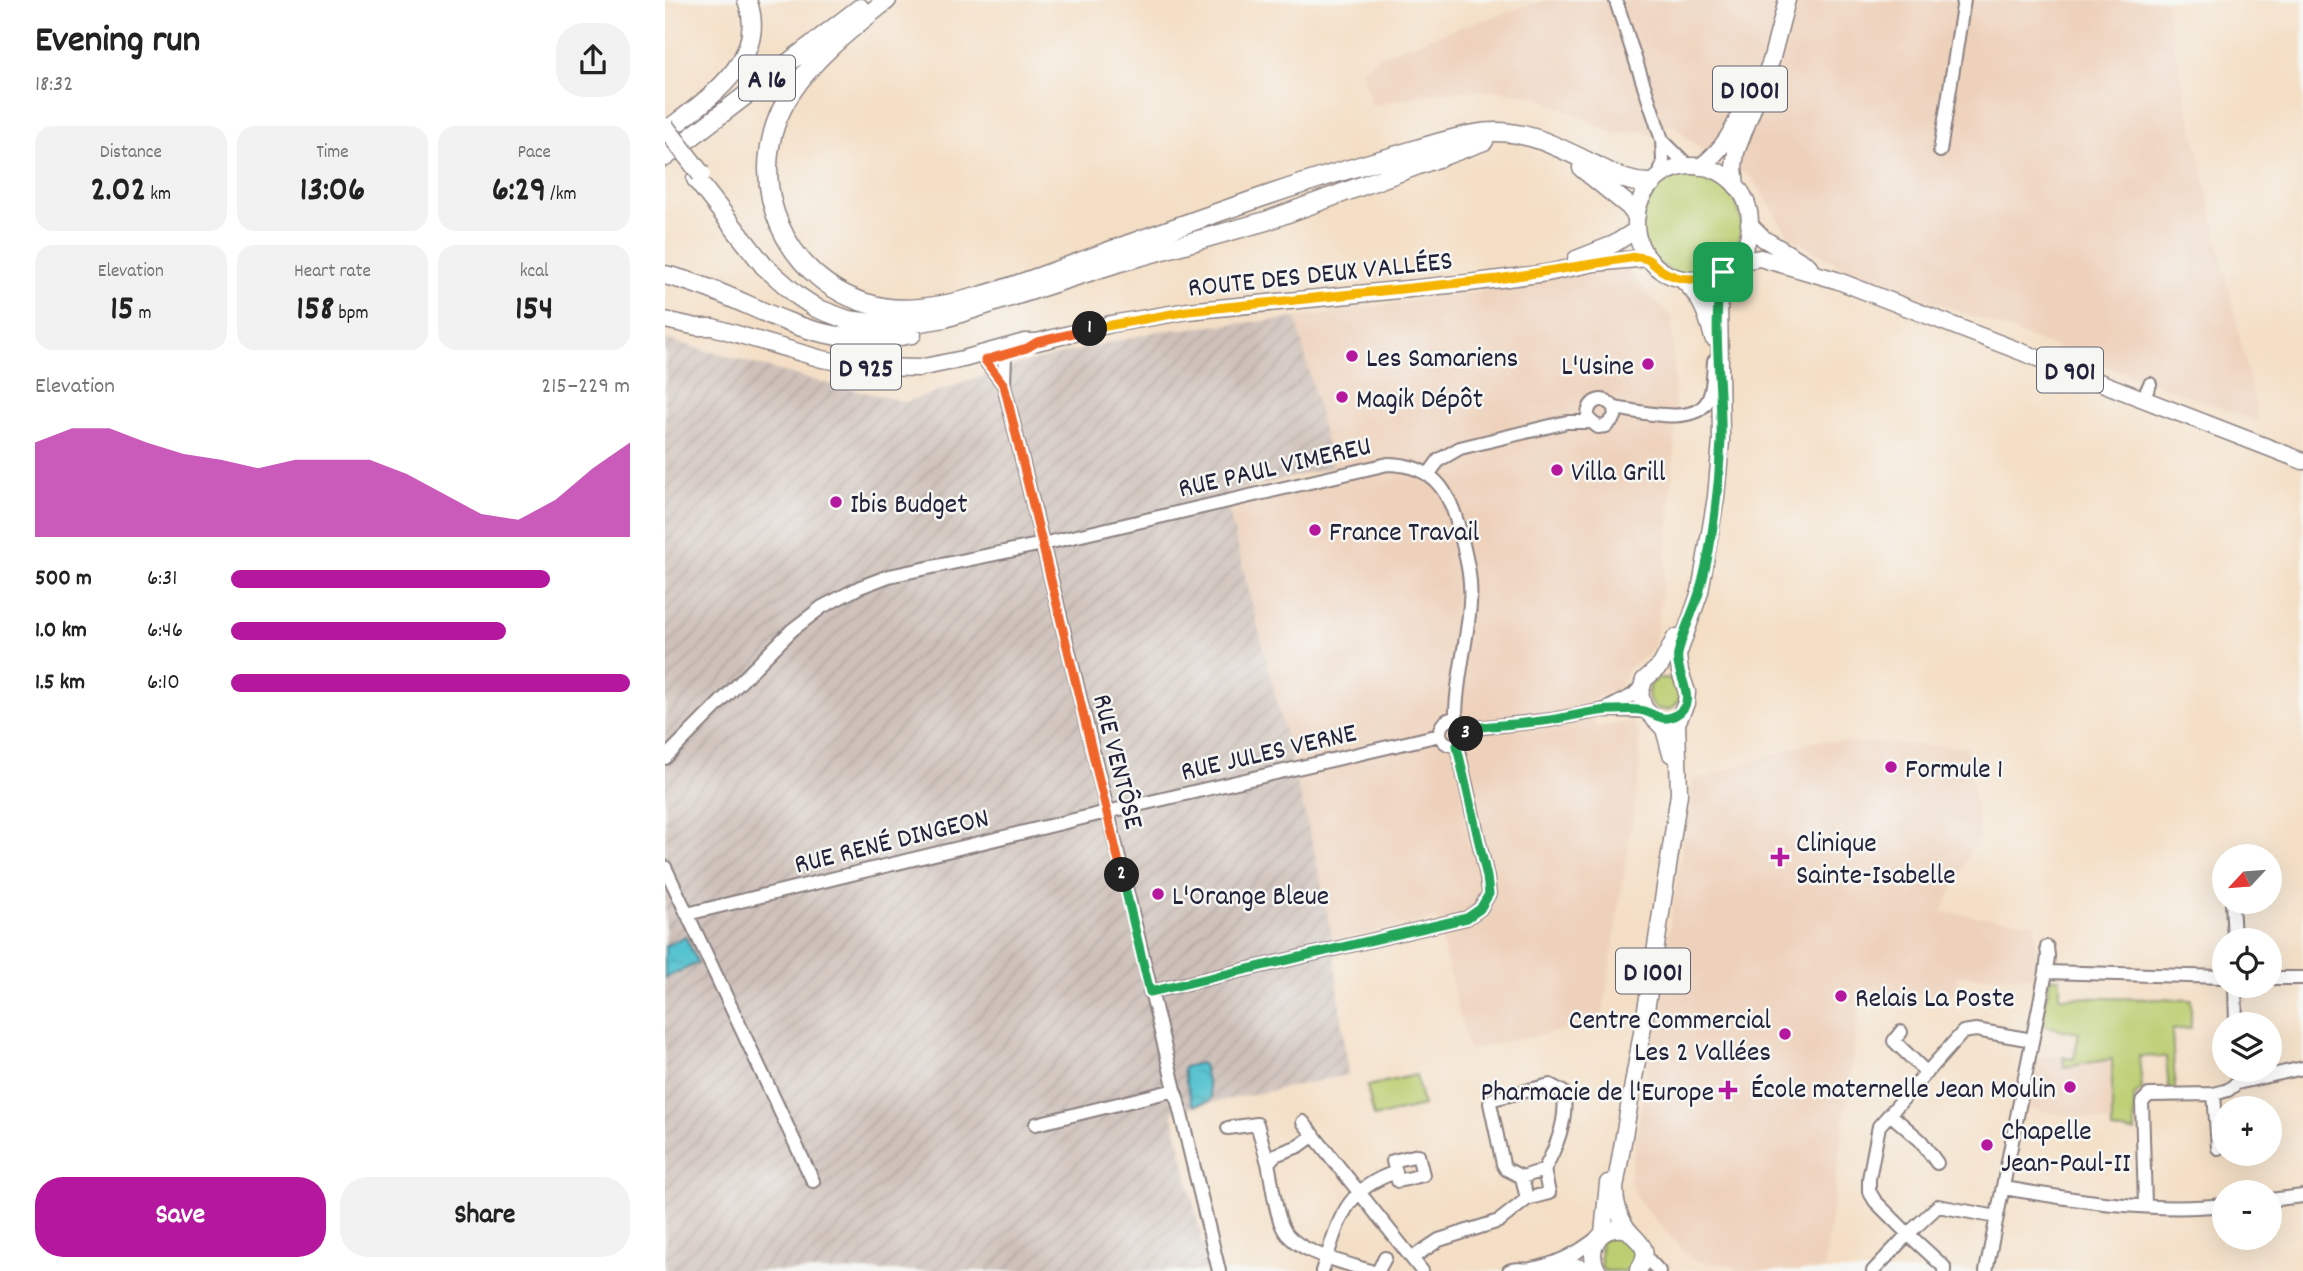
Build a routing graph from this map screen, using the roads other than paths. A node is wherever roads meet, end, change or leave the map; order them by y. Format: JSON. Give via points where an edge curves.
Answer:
{"nodes":[{"id":1,"x":747,"y":0,"type":"edge"},
{"id":2,"x":850,"y":0,"type":"edge"},
{"id":3,"x":870,"y":0,"type":"edge"},
{"id":4,"x":887,"y":0,"type":"edge"},
{"id":5,"x":1615,"y":0,"type":"edge"},
{"id":6,"x":1779,"y":0,"type":"edge"},
{"id":7,"x":1789,"y":0,"type":"edge"},
{"id":8,"x":1964,"y":1,"type":"edge"},
{"id":9,"x":665,"y":130,"type":"edge"},
{"id":10,"x":1662,"y":140,"type":"junction"},
{"id":11,"x":665,"y":141,"type":"edge"},
{"id":12,"x":1940,"y":151,"type":"dead end"},
{"id":13,"x":665,"y":157,"type":"edge"},
{"id":14,"x":1694,"y":167,"type":"junction"},
{"id":15,"x":698,"y":176,"type":"junction"},
{"id":16,"x":1656,"y":180,"type":"junction"},
{"id":17,"x":1736,"y":186,"type":"junction"},
{"id":18,"x":1636,"y":222,"type":"junction"},
{"id":19,"x":1749,"y":223,"type":"junction"},
{"id":20,"x":1648,"y":258,"type":"junction"},
{"id":21,"x":1728,"y":267,"type":"junction"},
{"id":22,"x":1527,"y":274,"type":"junction"},
{"id":23,"x":665,"y":275,"type":"edge"},
{"id":24,"x":1681,"y":279,"type":"junction"},
{"id":25,"x":1836,"y":280,"type":"junction"},
{"id":26,"x":1021,"y":282,"type":"junction"},
{"id":27,"x":1012,"y":298,"type":"junction"},
{"id":28,"x":665,"y":320,"type":"edge"},
{"id":29,"x":697,"y":327,"type":"junction"},
{"id":30,"x":1037,"y":342,"type":"junction"},
{"id":31,"x":1715,"y":347,"type":"junction"},
{"id":32,"x":1005,"y":355,"type":"junction"},
{"id":33,"x":985,"y":360,"type":"junction"},
{"id":34,"x":1719,"y":364,"type":"junction"},
{"id":35,"x":1004,"y":385,"type":"junction"},
{"id":36,"x":1614,"y":408,"type":"junction"},
{"id":37,"x":1589,"y":417,"type":"junction"},
{"id":38,"x":2303,"y":461,"type":"edge"},
{"id":39,"x":1428,"y":475,"type":"junction"},
{"id":40,"x":1042,"y":544,"type":"junction"},
{"id":41,"x":1704,"y":567,"type":"junction"},
{"id":42,"x":1652,"y":673,"type":"junction"},
{"id":43,"x":1682,"y":679,"type":"junction"},
{"id":44,"x":1641,"y":687,"type":"junction"},
{"id":45,"x":1682,"y":709,"type":"junction"},
{"id":46,"x":1603,"y":710,"type":"junction"},
{"id":47,"x":1650,"y":713,"type":"junction"},
{"id":48,"x":1456,"y":720,"type":"junction"},
{"id":49,"x":1465,"y":729,"type":"junction"},
{"id":50,"x":1440,"y":735,"type":"junction"},
{"id":51,"x":1457,"y":745,"type":"junction"},
{"id":52,"x":665,"y":758,"type":"edge"},
{"id":53,"x":1107,"y":812,"type":"junction"},
{"id":54,"x":665,"y":867,"type":"edge"},
{"id":55,"x":687,"y":914,"type":"junction"},
{"id":56,"x":2047,"y":947,"type":"dead end"},
{"id":57,"x":2046,"y":972,"type":"junction"},
{"id":58,"x":2212,"y":977,"type":"edge"},
{"id":59,"x":2282,"y":978,"type":"edge"},
{"id":60,"x":2303,"y":978,"type":"edge"},
{"id":61,"x":1150,"y":992,"type":"junction"},
{"id":62,"x":1901,"y":1032,"type":"dead end"},
{"id":63,"x":2032,"y":1040,"type":"junction"},
{"id":64,"x":2303,"y":1068,"type":"edge"},
{"id":65,"x":1927,"y":1073,"type":"junction"},
{"id":66,"x":2238,"y":1083,"type":"joint"},
{"id":67,"x":1175,"y":1090,"type":"junction"},
{"id":68,"x":2214,"y":1094,"type":"joint"},
{"id":69,"x":1890,"y":1114,"type":"junction"},
{"id":70,"x":1303,"y":1122,"type":"dead end"},
{"id":71,"x":1037,"y":1124,"type":"dead end"},
{"id":72,"x":1228,"y":1128,"type":"dead end"},
{"id":73,"x":1314,"y":1135,"type":"junction"},
{"id":74,"x":1268,"y":1163,"type":"junction"},
{"id":75,"x":1937,"y":1163,"type":"dead end"},
{"id":76,"x":1544,"y":1170,"type":"junction"},
{"id":77,"x":1396,"y":1172,"type":"dead end"},
{"id":78,"x":1522,"y":1177,"type":"junction"},
{"id":79,"x":813,"y":1181,"type":"dead end"},
{"id":80,"x":2004,"y":1188,"type":"junction"},
{"id":81,"x":1359,"y":1192,"type":"junction"},
{"id":82,"x":2303,"y":1196,"type":"edge"},
{"id":83,"x":2282,"y":1198,"type":"edge"},
{"id":84,"x":1527,"y":1199,"type":"junction"},
{"id":85,"x":2145,"y":1205,"type":"junction"},
{"id":86,"x":2212,"y":1205,"type":"edge"},
{"id":87,"x":1997,"y":1217,"type":"junction"},
{"id":88,"x":1628,"y":1230,"type":"junction"},
{"id":89,"x":1908,"y":1234,"type":"junction"},
{"id":90,"x":1600,"y":1236,"type":"junction"},
{"id":91,"x":1644,"y":1255,"type":"junction"},
{"id":92,"x":1327,"y":1257,"type":"junction"},
{"id":93,"x":1385,"y":1258,"type":"dead end"},
{"id":94,"x":1412,"y":1258,"type":"junction"},
{"id":95,"x":1219,"y":1271,"type":"edge"},
{"id":96,"x":1322,"y":1271,"type":"edge"},
{"id":97,"x":1370,"y":1271,"type":"edge"},
{"id":98,"x":1378,"y":1271,"type":"edge"},
{"id":99,"x":1422,"y":1271,"type":"edge"},
{"id":100,"x":1509,"y":1271,"type":"edge"},
{"id":101,"x":1521,"y":1271,"type":"edge"},
{"id":102,"x":1542,"y":1271,"type":"edge"},
{"id":103,"x":1597,"y":1271,"type":"edge"},
{"id":104,"x":1638,"y":1271,"type":"edge"},
{"id":105,"x":1659,"y":1271,"type":"edge"},
{"id":106,"x":1873,"y":1271,"type":"edge"},
{"id":107,"x":1944,"y":1271,"type":"edge"},
{"id":108,"x":1986,"y":1271,"type":"edge"}],
"edges":[{"from":1,"to":9,"type":"highway","via":[[751,38],[739,67]]},
{"from":2,"to":11,"type":"highway","number":"A 16"},
{"from":3,"to":13,"type":"highway","number":"A 16"},
{"from":4,"to":26,"type":"highway","via":[[817,61],[779,114],[768,177],[781,230],[817,277],[847,296],[882,307],[902,310],[943,305]]},
{"from":5,"to":10,"type":"street"},
{"from":6,"to":14,"type":"main road","number":"D 1001","via":[[1739,117],[1724,146],[1713,158]]},
{"from":7,"to":17,"type":"main road","number":"D 1001","via":[[1736,152]]},
{"from":8,"to":12,"type":"street"},
{"from":9,"to":15,"type":"highway","bridge":true},
{"from":10,"to":14,"type":"street"},
{"from":10,"to":16,"type":"street","via":[[1663,161]]},
{"from":11,"to":15,"type":"highway"},
{"from":14,"to":16,"type":"main road","via":[[1675,169]]},
{"from":14,"to":17,"type":"main road","via":[[1720,173]]},
{"from":15,"to":26,"type":"highway","via":[[789,280],[838,309],[878,319],[921,316],[947,311]]},
{"from":15,"to":27,"type":"highway","via":[[746,244],[779,281],[833,316],[896,326],[945,318]]},
{"from":16,"to":18,"type":"main road","via":[[1641,200]]},
{"from":16,"to":26,"type":"highway","via":[[1623,180],[1546,141],[1520,133],[1472,134],[1323,176]]},
{"from":17,"to":19,"type":"main road"},
{"from":18,"to":20,"type":"main road"},
{"from":18,"to":22,"type":"main road","name":"ROUTE DES DEUX VALLÉES","number":"D 925","via":[[1619,241]]},
{"from":18,"to":27,"type":"highway","via":[[1629,206],[1573,162],[1529,141],[1493,139],[1293,212]]},
{"from":19,"to":21,"type":"main road","via":[[1746,243]]},
{"from":19,"to":25,"type":"main road","number":"D 901","via":[[1764,239]]},
{"from":20,"to":22,"type":"main road","name":"ROUTE DES DEUX VALLÉES","number":"D 925"},
{"from":20,"to":24,"type":"main road"},
{"from":21,"to":24,"type":"main road","via":[[1706,278]]},
{"from":21,"to":25,"type":"main road","number":"D 901","via":[[1760,258]]},
{"from":21,"to":34,"type":"main road","via":[[1719,296]]},
{"from":22,"to":30,"type":"main road","name":"ROUTE DES DEUX VALLÉES","number":"D 925","via":[[1188,311]]},
{"from":23,"to":27,"type":"highway","via":[[803,329],[855,339],[931,330]]},
{"from":24,"to":31,"type":"main road","via":[[1703,305]]},
{"from":25,"to":38,"type":"main road","number":"D 901","via":[[2146,392]]},
{"from":28,"to":29,"type":"main road","name":"ROUTE DES DEUX VALLÉES","number":"D 925"},
{"from":29,"to":30,"type":"main road","name":"ROUTE DES DEUX VALLÉES","number":"D 925","via":[[713,327],[822,359],[870,367],[931,366]]},
{"from":29,"to":33,"type":"main road","name":"ROUTE DES DEUX VALLÉES","number":"D 925","via":[[712,336],[847,372],[924,374]]},
{"from":30,"to":32,"type":"main road","name":"ROUTE DES DEUX VALLÉES","number":"D 925"},
{"from":31,"to":34,"type":"main road"},
{"from":31,"to":36,"type":"street","via":[[1710,395],[1695,413],[1683,416]]},
{"from":32,"to":33,"type":"main road","name":"ROUTE DES DEUX VALLÉES","number":"D 925"},
{"from":32,"to":35,"type":"street","name":"RUE VENTÔSE"},
{"from":33,"to":35,"type":"street","name":"RUE VENTÔSE"},
{"from":34,"to":41,"type":"main road","via":[[1721,442]]},
{"from":35,"to":40,"type":"street","name":"RUE VENTÔSE"},
{"from":36,"to":37,"type":"street","via":[[1600,400],[1592,403]]},
{"from":36,"to":37,"type":"street","via":[[1615,417],[1606,426],[1598,427]]},
{"from":37,"to":39,"type":"street","via":[[1453,450]]},
{"from":39,"to":40,"type":"street","name":"RUE PAUL VIMEREU","via":[[1397,464],[1377,465]]},
{"from":39,"to":48,"type":"street","via":[[1450,500],[1471,580]]},
{"from":40,"to":52,"type":"street","via":[[890,576],[822,607],[792,630]]},
{"from":40,"to":53,"type":"street","name":"RUE VENTÔSE"},
{"from":41,"to":42,"type":"main road","via":[[1666,659]]},
{"from":41,"to":43,"type":"main road","via":[[1678,656]]},
{"from":42,"to":43,"type":"main road","via":[[1670,671]]},
{"from":42,"to":44,"type":"main road"},
{"from":43,"to":45,"type":"main road","via":[[1687,696]]},
{"from":44,"to":46,"type":"street"},
{"from":44,"to":47,"type":"main road","via":[[1640,698]]},
{"from":45,"to":47,"type":"main road","via":[[1670,717]]},
{"from":45,"to":88,"type":"main road","number":"D 1001","via":[[1677,723],[1680,781],[1675,827],[1616,1180],[1619,1214]]},
{"from":46,"to":47,"type":"street"},
{"from":46,"to":49,"type":"street"},
{"from":47,"to":90,"type":"main road","number":"D 1001","via":[[1668,741],[1672,793],[1635,1045]]},
{"from":48,"to":49,"type":"street"},
{"from":48,"to":50,"type":"street","via":[[1445,722]]},
{"from":49,"to":51,"type":"street","via":[[1464,739]]},
{"from":50,"to":51,"type":"street","via":[[1448,745]]},
{"from":50,"to":53,"type":"street","name":"RUE JULES VERNE"},
{"from":51,"to":61,"type":"street","via":[[1487,877],[1489,894],[1480,909],[1467,918]]},
{"from":53,"to":55,"type":"street","name":"RUE RENÉ DINGEON"},
{"from":53,"to":61,"type":"street","name":"RUE VENTÔSE"},
{"from":54,"to":55,"type":"street"},
{"from":55,"to":79,"type":"street"},
{"from":56,"to":57,"type":"street"},
{"from":57,"to":58,"type":"street"},
{"from":57,"to":63,"type":"street"},
{"from":59,"to":60,"type":"street"},
{"from":61,"to":67,"type":"street","name":"RUE VENTÔSE"},
{"from":62,"to":65,"type":"street","via":[[1893,1041]]},
{"from":63,"to":65,"type":"street","via":[[1963,1032]]},
{"from":63,"to":80,"type":"street"},
{"from":64,"to":66,"type":"street"},
{"from":65,"to":69,"type":"street"},
{"from":66,"to":68,"type":"street"},
{"from":67,"to":71,"type":"street"},
{"from":67,"to":95,"type":"street","name":"RUE VENTÔSE"},
{"from":68,"to":85,"type":"street","via":[[2144,1097]]},
{"from":69,"to":75,"type":"street","via":[[1921,1141]]},
{"from":69,"to":89,"type":"street","via":[[1879,1126],[1869,1191]]},
{"from":70,"to":73,"type":"street"},
{"from":72,"to":74,"type":"street","via":[[1257,1124]]},
{"from":73,"to":74,"type":"street"},
{"from":73,"to":81,"type":"street"},
{"from":74,"to":92,"type":"street","via":[[1282,1228],[1293,1242]]},
{"from":76,"to":78,"type":"street"},
{"from":76,"to":78,"type":"street","via":[[1557,1146],[1565,1101],[1563,1092],[1550,1085],[1490,1103],[1503,1164]]},
{"from":76,"to":84,"type":"street","via":[[1549,1193]]},
{"from":77,"to":81,"type":"street","via":[[1377,1178]]},
{"from":78,"to":84,"type":"street"},
{"from":80,"to":85,"type":"street","via":[[2080,1201]]},
{"from":80,"to":87,"type":"street"},
{"from":81,"to":92,"type":"street","via":[[1345,1207]]},
{"from":81,"to":94,"type":"street"},
{"from":82,"to":83,"type":"street"},
{"from":84,"to":94,"type":"street","via":[[1499,1221],[1439,1240]]},
{"from":85,"to":86,"type":"street"},
{"from":87,"to":89,"type":"street","via":[[1938,1206]]},
{"from":87,"to":108,"type":"street"},
{"from":88,"to":90,"type":"main road","via":[[1615,1228]]},
{"from":88,"to":91,"type":"main road","via":[[1640,1240]]},
{"from":89,"to":106,"type":"street"},
{"from":89,"to":107,"type":"street"},
{"from":90,"to":101,"type":"street","via":[[1568,1257]]},
{"from":90,"to":103,"type":"main road","via":[[1592,1251]]},
{"from":91,"to":104,"type":"main road"},
{"from":91,"to":105,"type":"street"},
{"from":92,"to":96,"type":"street"},
{"from":92,"to":97,"type":"street"},
{"from":93,"to":98,"type":"street"},
{"from":94,"to":99,"type":"street"},
{"from":100,"to":101,"type":"street"},
{"from":102,"to":103,"type":"street","via":[[1568,1265]]}]}
